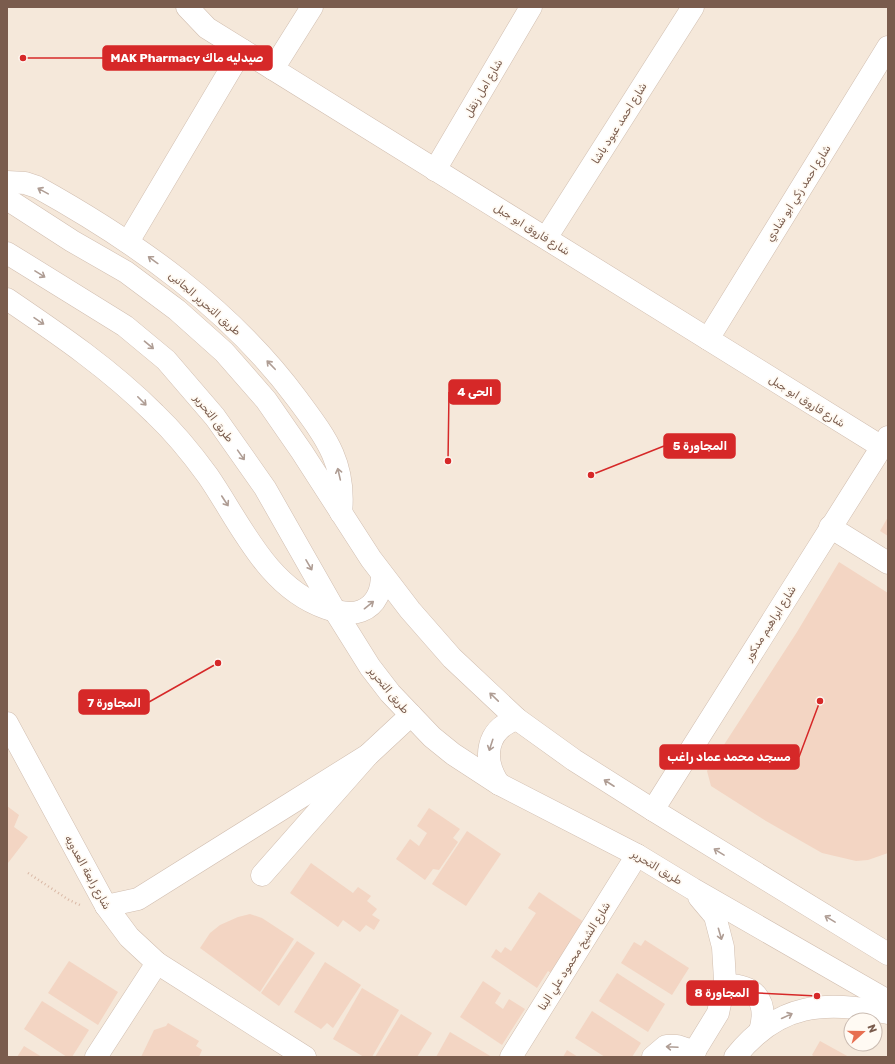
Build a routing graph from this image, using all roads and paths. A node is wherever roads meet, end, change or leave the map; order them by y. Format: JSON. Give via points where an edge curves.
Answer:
{"nodes":[{"id":1,"x":187,"y":7,"type":"edge"},
{"id":2,"x":312,"y":7,"type":"edge"},
{"id":3,"x":531,"y":7,"type":"edge"},
{"id":4,"x":693,"y":7,"type":"edge"},
{"id":5,"x":888,"y":47,"type":"edge"},
{"id":6,"x":242,"y":50,"type":"junction"},
{"id":7,"x":273,"y":68,"type":"junction"},
{"id":8,"x":436,"y":170,"type":"junction"},
{"id":9,"x":7,"y":182,"type":"edge"},
{"id":10,"x":7,"y":199,"type":"edge"},
{"id":11,"x":546,"y":238,"type":"junction"},
{"id":12,"x":128,"y":242,"type":"junction"},
{"id":13,"x":7,"y":253,"type":"edge"},
{"id":14,"x":7,"y":300,"type":"edge"},
{"id":15,"x":708,"y":339,"type":"junction"},
{"id":16,"x":885,"y":442,"type":"edge"},
{"id":17,"x":341,"y":513,"type":"junction"},
{"id":18,"x":830,"y":527,"type":"junction"},
{"id":19,"x":888,"y":562,"type":"edge"},
{"id":20,"x":382,"y":574,"type":"junction"},
{"id":21,"x":335,"y":611,"type":"junction"},
{"id":22,"x":411,"y":716,"type":"junction"},
{"id":23,"x":517,"y":719,"type":"junction"},
{"id":24,"x":7,"y":723,"type":"edge"},
{"id":25,"x":368,"y":755,"type":"junction"},
{"id":26,"x":499,"y":784,"type":"junction"},
{"id":27,"x":653,"y":810,"type":"junction"},
{"id":28,"x":636,"y":855,"type":"junction"},
{"id":29,"x":28,"y":873,"type":"dead end"},
{"id":30,"x":262,"y":875,"type":"dead end"},
{"id":31,"x":693,"y":890,"type":"junction"},
{"id":32,"x":106,"y":906,"type":"junction"},
{"id":33,"x":853,"y":933,"type":"junction"},
{"id":34,"x":888,"y":934,"type":"edge"},
{"id":35,"x":888,"y":954,"type":"edge"},
{"id":36,"x":157,"y":963,"type":"junction"},
{"id":37,"x":724,"y":985,"type":"junction"},
{"id":38,"x":888,"y":1001,"type":"edge"},
{"id":39,"x":888,"y":1013,"type":"edge"},
{"id":40,"x":760,"y":1031,"type":"junction"},
{"id":41,"x":297,"y":1055,"type":"edge"},
{"id":42,"x":693,"y":1055,"type":"edge"},
{"id":43,"x":96,"y":1057,"type":"edge"},
{"id":44,"x":511,"y":1057,"type":"edge"},
{"id":45,"x":653,"y":1057,"type":"edge"},
{"id":46,"x":735,"y":1057,"type":"edge"}],
"edges":[{"from":1,"to":6,"type":"street","name":"شارع فاروق ابو جبل","via":[[207,28]]},
{"from":2,"to":7,"type":"street"},
{"from":3,"to":8,"type":"street","name":"شارع امل زنقل"},
{"from":4,"to":11,"type":"street","name":"شارع احمد عبود باشا"},
{"from":5,"to":15,"type":"street","name":"شارع احمد زكي ابو شادي"},
{"from":6,"to":7,"type":"street","name":"شارع فاروق ابو جبل"},
{"from":6,"to":12,"type":"street"},
{"from":7,"to":8,"type":"street","name":"شارع فاروق ابو جبل"},
{"from":8,"to":11,"type":"street","name":"شارع فاروق ابو جبل"},
{"from":12,"to":9,"type":"street","name":"طريق التحرير الجانبى","one_way":true,"via":[[37,187]]},
{"from":10,"to":17,"type":"street","via":[[126,272],[177,310],[224,352],[266,400]]},
{"from":11,"to":15,"type":"street","name":"شارع فاروق ابو جبل"},
{"from":17,"to":12,"type":"street","name":"طريق التحرير الجانبى","one_way":true,"via":[[343,492],[333,455],[319,429],[276,371],[230,322]]},
{"from":13,"to":21,"type":"street","name":"طريق التحرير","one_way":true,"via":[[126,326],[166,360],[215,417],[265,488]]},
{"from":14,"to":21,"type":"street","one_way":true,"via":[[77,346],[132,391],[176,436],[203,469],[275,575],[286,587]]},
{"from":15,"to":16,"type":"street","name":"شارع فاروق ابو جبل"},
{"from":16,"to":18,"type":"street","name":"شارع ابراهيم مدكور"},
{"from":17,"to":20,"type":"street"},
{"from":18,"to":19,"type":"street"},
{"from":18,"to":27,"type":"street","name":"شارع ابراهيم مدكور"},
{"from":21,"to":20,"type":"street","one_way":true,"via":[[354,613],[370,605],[381,590]]},
{"from":23,"to":20,"type":"street","one_way":true,"via":[[452,658]]},
{"from":21,"to":22,"type":"street","name":"طريق التحرير","via":[[370,667]]},
{"from":22,"to":25,"type":"street"},
{"from":22,"to":26,"type":"street","name":"طريق التحرير","via":[[453,754]]},
{"from":23,"to":26,"type":"street","one_way":true,"via":[[506,723],[491,741],[489,763]]},
{"from":27,"to":23,"type":"street","one_way":true,"via":[[574,760]]},
{"from":24,"to":32,"type":"street","name":"شارع رابعة العدويه"},
{"from":25,"to":30,"type":"street"},
{"from":25,"to":32,"type":"street","via":[[138,899]]},
{"from":26,"to":28,"type":"street","name":"طريق التحرير"},
{"from":33,"to":27,"type":"street","one_way":true},
{"from":28,"to":31,"type":"street","name":"طريق التحرير"},
{"from":28,"to":44,"type":"street","name":"شارع الشيخ محمود علي البنا"},
{"from":29,"to":32,"type":"path","via":[[69,900],[93,907]]},
{"from":31,"to":37,"type":"street","one_way":true,"via":[[714,916],[723,947]]},
{"from":31,"to":38,"type":"street","name":"طريق التحرير"},
{"from":32,"to":36,"type":"street","name":"شارع رابعة العدويه","via":[[129,937]]},
{"from":33,"to":34,"type":"street"},
{"from":33,"to":35,"type":"street"},
{"from":36,"to":41,"type":"street","name":"شارع رابعة العدويه"},
{"from":36,"to":43,"type":"street"},
{"from":37,"to":40,"type":"street","via":[[748,987],[755,994],[763,1012]]},
{"from":37,"to":42,"type":"street","via":[[718,1013]]},
{"from":40,"to":39,"type":"street","one_way":true,"via":[[797,1011],[825,1006],[854,1006]]},
{"from":40,"to":46,"type":"street"},
{"from":42,"to":45,"type":"street","one_way":true,"via":[[677,1046],[666,1046]]}]}
